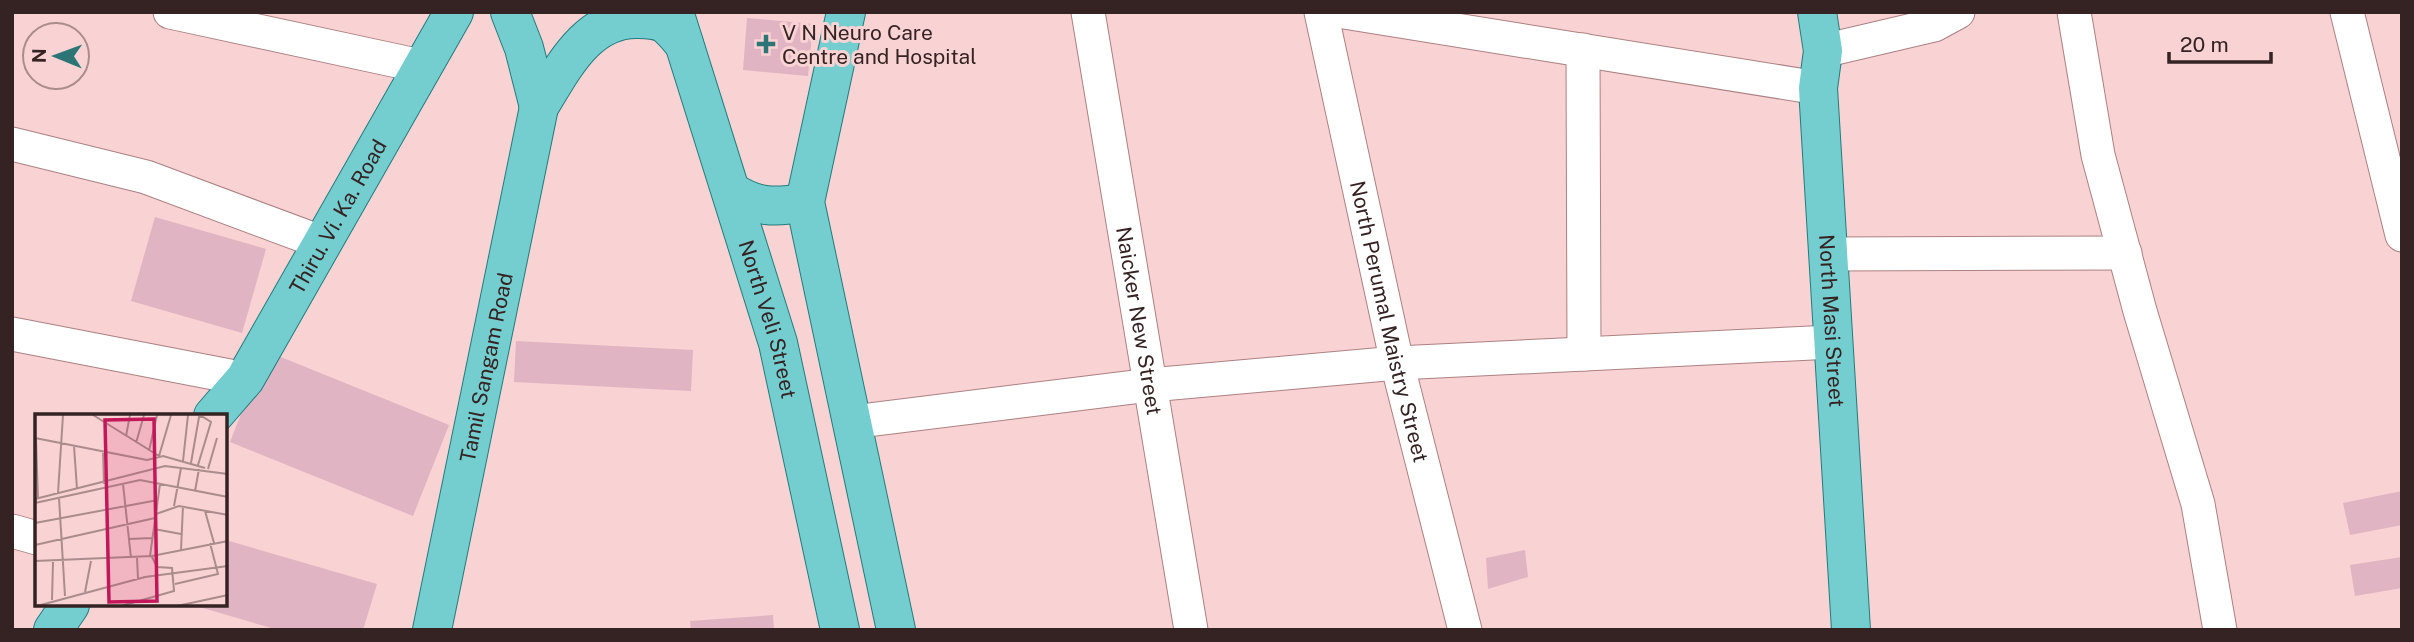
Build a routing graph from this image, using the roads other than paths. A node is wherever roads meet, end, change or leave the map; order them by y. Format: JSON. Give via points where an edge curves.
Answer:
{"nodes":[{"id":1,"x":170,"y":12,"type":"edge"},
{"id":2,"x":454,"y":12,"type":"edge"},
{"id":3,"x":510,"y":12,"type":"edge"},
{"id":4,"x":846,"y":12,"type":"edge"},
{"id":5,"x":1088,"y":12,"type":"edge"},
{"id":6,"x":1321,"y":12,"type":"edge"},
{"id":7,"x":1344,"y":12,"type":"edge"},
{"id":8,"x":1817,"y":12,"type":"edge"},
{"id":9,"x":1958,"y":12,"type":"edge"},
{"id":10,"x":2074,"y":12,"type":"edge"},
{"id":11,"x":2347,"y":12,"type":"edge"},
{"id":12,"x":1457,"y":21,"type":"edge"},
{"id":13,"x":679,"y":28,"type":"edge"},
{"id":14,"x":1583,"y":50,"type":"junction"},
{"id":15,"x":425,"y":67,"type":"junction"},
{"id":16,"x":1821,"y":69,"type":"junction"},
{"id":17,"x":540,"y":107,"type":"junction"},
{"id":18,"x":12,"y":144,"type":"edge"},
{"id":19,"x":731,"y":191,"type":"junction"},
{"id":20,"x":805,"y":202,"type":"junction"},
{"id":21,"x":2402,"y":235,"type":"edge"},
{"id":22,"x":323,"y":243,"type":"junction"},
{"id":23,"x":2125,"y":253,"type":"junction"},
{"id":24,"x":1828,"y":254,"type":"junction"},
{"id":25,"x":12,"y":334,"type":"edge"},
{"id":26,"x":1832,"y":342,"type":"junction"},
{"id":27,"x":1584,"y":354,"type":"junction"},
{"id":28,"x":1397,"y":363,"type":"junction"},
{"id":29,"x":245,"y":379,"type":"junction"},
{"id":30,"x":1150,"y":385,"type":"junction"},
{"id":31,"x":215,"y":414,"type":"edge"},
{"id":32,"x":852,"y":422,"type":"junction"},
{"id":33,"x":12,"y":531,"type":"edge"},
{"id":34,"x":35,"y":537,"type":"edge"},
{"id":35,"x":69,"y":607,"type":"edge"},
{"id":36,"x":53,"y":630,"type":"edge"},
{"id":37,"x":432,"y":630,"type":"edge"},
{"id":38,"x":840,"y":630,"type":"edge"},
{"id":39,"x":896,"y":630,"type":"edge"},
{"id":40,"x":1191,"y":630,"type":"edge"},
{"id":41,"x":1465,"y":630,"type":"edge"},
{"id":42,"x":1851,"y":630,"type":"edge"},
{"id":43,"x":2220,"y":630,"type":"edge"}],
"edges":[{"from":1,"to":15,"type":"street"},
{"from":2,"to":15,"type":"main road","name":"Thiru. Vi. Ka. Road"},
{"from":3,"to":17,"type":"main road"},
{"from":4,"to":20,"type":"main road"},
{"from":5,"to":30,"type":"street","name":"Naicker New Street"},
{"from":6,"to":28,"type":"street","name":"North Perumal Maistry Street"},
{"from":7,"to":12,"type":"street"},
{"from":8,"to":16,"type":"main road","name":"North Masi Street"},
{"from":9,"to":16,"type":"street"},
{"from":10,"to":23,"type":"street","via":[[2098,155]]},
{"from":11,"to":21,"type":"street"},
{"from":12,"to":14,"type":"street"},
{"from":13,"to":17,"type":"main road","via":[[626,19],[601,27],[580,44]]},
{"from":13,"to":19,"type":"main road","name":"North Veli Street"},
{"from":14,"to":16,"type":"street"},
{"from":14,"to":27,"type":"street"},
{"from":15,"to":22,"type":"main road","name":"Thiru. Vi. Ka. Road"},
{"from":16,"to":24,"type":"main road","name":"North Masi Street"},
{"from":17,"to":37,"type":"main road","name":"Tamil Sangam Road"},
{"from":18,"to":22,"type":"street","via":[[146,177]]},
{"from":19,"to":20,"type":"main road","via":[[761,206]]},
{"from":19,"to":38,"type":"main road","name":"North Veli Street","via":[[778,343]]},
{"from":20,"to":32,"type":"main road"},
{"from":22,"to":29,"type":"main road","name":"Thiru. Vi. Ka. Road"},
{"from":23,"to":24,"type":"street"},
{"from":23,"to":43,"type":"street","via":[[2198,504]]},
{"from":24,"to":26,"type":"main road","name":"North Masi Street"},
{"from":25,"to":29,"type":"street"},
{"from":26,"to":27,"type":"street"},
{"from":26,"to":42,"type":"main road","name":"North Masi Street"},
{"from":27,"to":28,"type":"street"},
{"from":28,"to":30,"type":"street"},
{"from":28,"to":41,"type":"street","name":"North Perumal Maistry Street"},
{"from":29,"to":31,"type":"main road","name":"Thiru. Vi. Ka. Road"},
{"from":30,"to":32,"type":"street"},
{"from":30,"to":40,"type":"street","name":"Naicker New Street"},
{"from":32,"to":39,"type":"main road"},
{"from":33,"to":34,"type":"street"},
{"from":35,"to":36,"type":"main road"}]}
